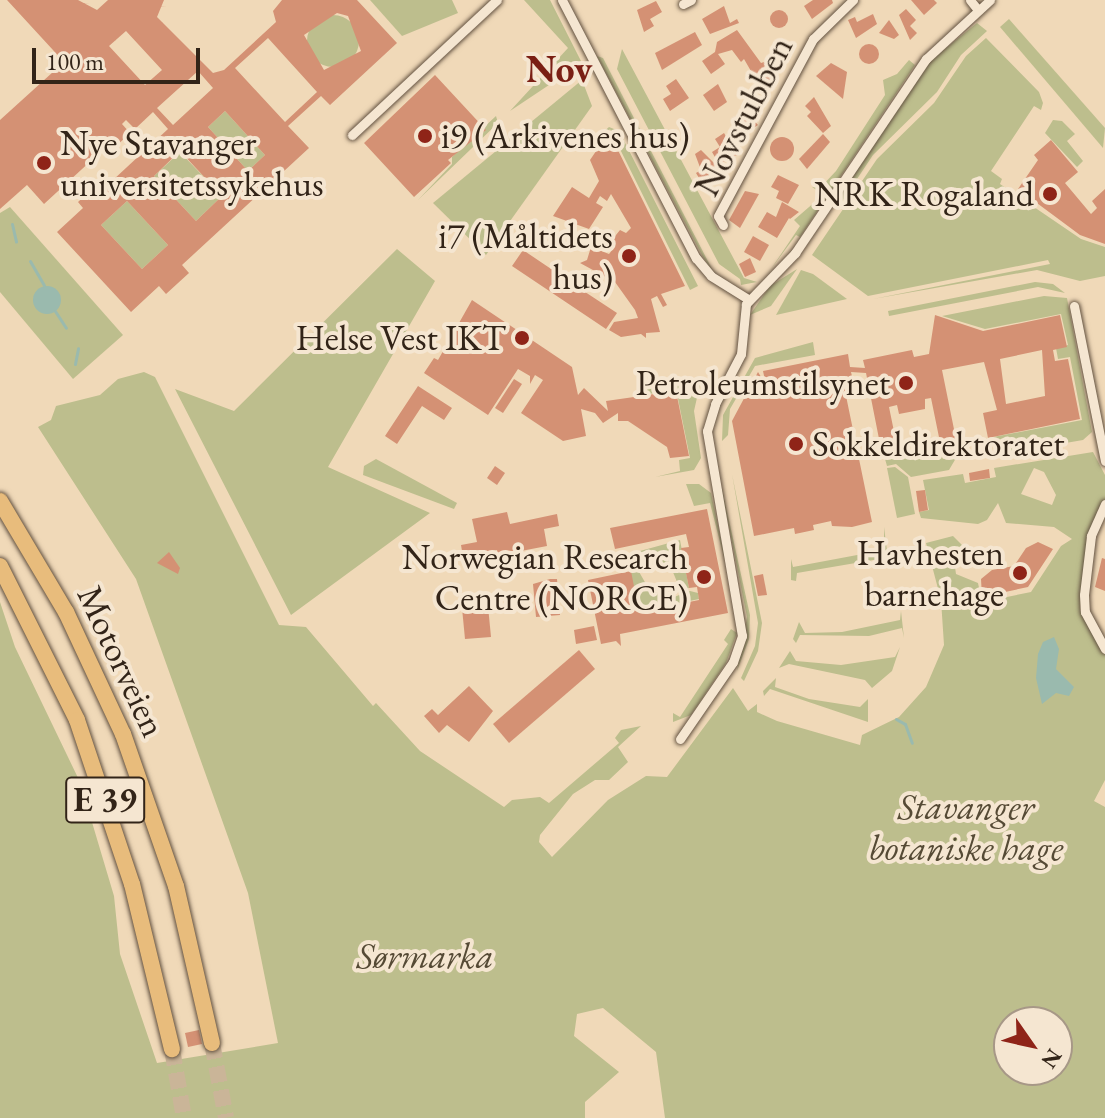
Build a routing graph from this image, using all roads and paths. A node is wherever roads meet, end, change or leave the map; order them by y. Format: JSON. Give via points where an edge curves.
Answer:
{"nodes":[{"id":1,"x":497,"y":0,"type":"edge"},
{"id":2,"x":562,"y":0,"type":"edge"},
{"id":3,"x":853,"y":0,"type":"edge"},
{"id":4,"x":970,"y":0,"type":"edge"},
{"id":5,"x":990,"y":0,"type":"edge"},
{"id":6,"x":978,"y":10,"type":"junction"},
{"id":7,"x":352,"y":135,"type":"dead end"},
{"id":8,"x":723,"y":225,"type":"dead end"},
{"id":9,"x":748,"y":299,"type":"junction"},
{"id":10,"x":1074,"y":306,"type":"dead end"},
{"id":11,"x":1105,"y":461,"type":"edge"},
{"id":12,"x":0,"y":501,"type":"edge"},
{"id":13,"x":1105,"y":504,"type":"edge"},
{"id":14,"x":0,"y":566,"type":"edge"},
{"id":15,"x":1105,"y":649,"type":"edge"},
{"id":16,"x":680,"y":739,"type":"dead end"},
{"id":17,"x":212,"y":1043,"type":"tunnel mouth"},
{"id":18,"x":172,"y":1049,"type":"tunnel mouth"}],
"edges":[{"from":1,"to":7,"type":"street"},
{"from":2,"to":9,"type":"street","via":[[696,258],[711,276]]},
{"from":3,"to":8,"type":"street","name":"Novstubben","via":[[818,29],[718,216]]},
{"from":4,"to":6,"type":"street"},
{"from":5,"to":6,"type":"street"},
{"from":6,"to":9,"type":"street","via":[[926,59],[795,253]]},
{"from":9,"to":16,"type":"street","via":[[741,354],[707,431],[742,636],[733,662]]},
{"from":10,"to":11,"type":"street"},
{"from":12,"to":17,"type":"highway","name":"Motorveien","number":"E 39","via":[[66,612],[123,734],[176,886]]},
{"from":13,"to":15,"type":"street","via":[[1091,536],[1084,595],[1085,612]]},
{"from":14,"to":18,"type":"highway","name":"Motorveien","number":"E 39","via":[[77,720],[132,884]]}]}
